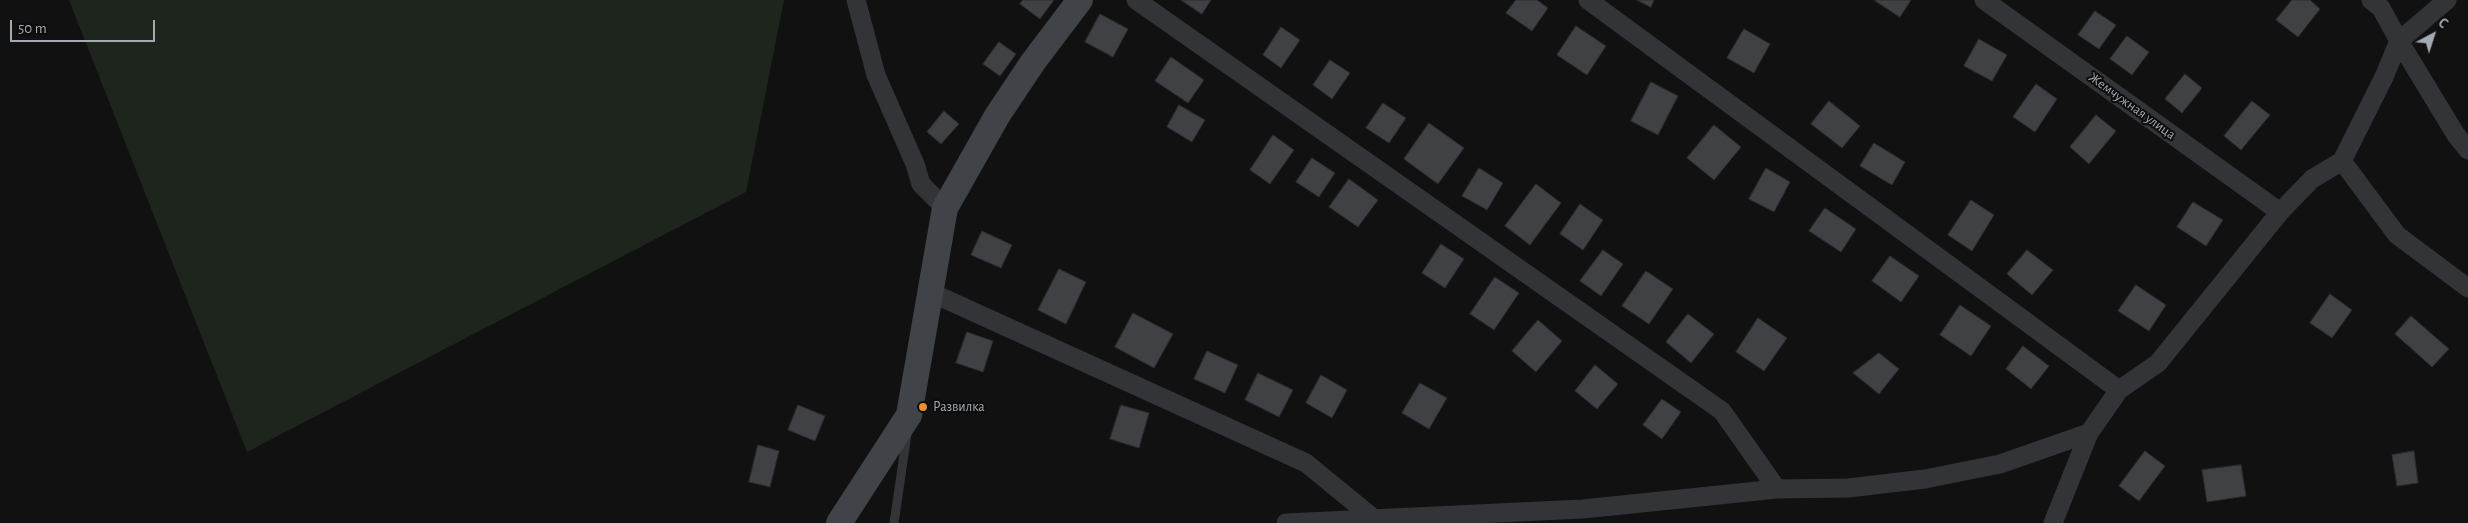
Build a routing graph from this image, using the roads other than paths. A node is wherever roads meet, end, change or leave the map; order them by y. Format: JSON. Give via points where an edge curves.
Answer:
{"nodes":[{"id":1,"x":856,"y":0,"type":"edge"},
{"id":2,"x":1080,"y":0,"type":"edge"},
{"id":3,"x":1136,"y":0,"type":"edge"},
{"id":4,"x":1588,"y":0,"type":"edge"},
{"id":5,"x":1984,"y":0,"type":"edge"},
{"id":6,"x":2447,"y":0,"type":"edge"},
{"id":7,"x":2380,"y":3,"type":"edge"},
{"id":8,"x":2399,"y":42,"type":"junction"},
{"id":9,"x":2468,"y":150,"type":"edge"},
{"id":10,"x":2342,"y":161,"type":"junction"},
{"id":11,"x":945,"y":208,"type":"junction"},
{"id":12,"x":2280,"y":212,"type":"junction"},
{"id":13,"x":2468,"y":288,"type":"edge"},
{"id":14,"x":932,"y":293,"type":"junction"},
{"id":15,"x":2119,"y":390,"type":"junction"},
{"id":16,"x":909,"y":415,"type":"junction"},
{"id":17,"x":2089,"y":433,"type":"junction"},
{"id":18,"x":1777,"y":489,"type":"junction"},
{"id":19,"x":1372,"y":517,"type":"junction"},
{"id":20,"x":845,"y":519,"type":"edge"},
{"id":21,"x":894,"y":523,"type":"edge"},
{"id":22,"x":1286,"y":523,"type":"edge"},
{"id":23,"x":2053,"y":523,"type":"edge"}],
"edges":[{"from":1,"to":11,"type":"street","via":[[876,75],[921,184]]},
{"from":2,"to":11,"type":"street","via":[[997,116]]},
{"from":3,"to":18,"type":"street","via":[[1722,411]]},
{"from":4,"to":15,"type":"street"},
{"from":5,"to":12,"type":"street","name":"Жемчужная улица"},
{"from":6,"to":8,"type":"street"},
{"from":7,"to":8,"type":"street"},
{"from":8,"to":9,"type":"street"},
{"from":8,"to":10,"type":"street"},
{"from":10,"to":12,"type":"street","via":[[2312,179]]},
{"from":10,"to":13,"type":"street","via":[[2397,235]]},
{"from":11,"to":14,"type":"street"},
{"from":12,"to":15,"type":"street","via":[[2158,364]]},
{"from":14,"to":16,"type":"street"},
{"from":14,"to":19,"type":"street","via":[[1306,463]]},
{"from":15,"to":17,"type":"street"},
{"from":16,"to":20,"type":"street"},
{"from":16,"to":21,"type":"lane"},
{"from":17,"to":18,"type":"street","via":[[2000,464],[1924,479],[1848,488]]},
{"from":17,"to":23,"type":"street"},
{"from":18,"to":19,"type":"street","via":[[1582,509]]},
{"from":19,"to":22,"type":"street"}]}
